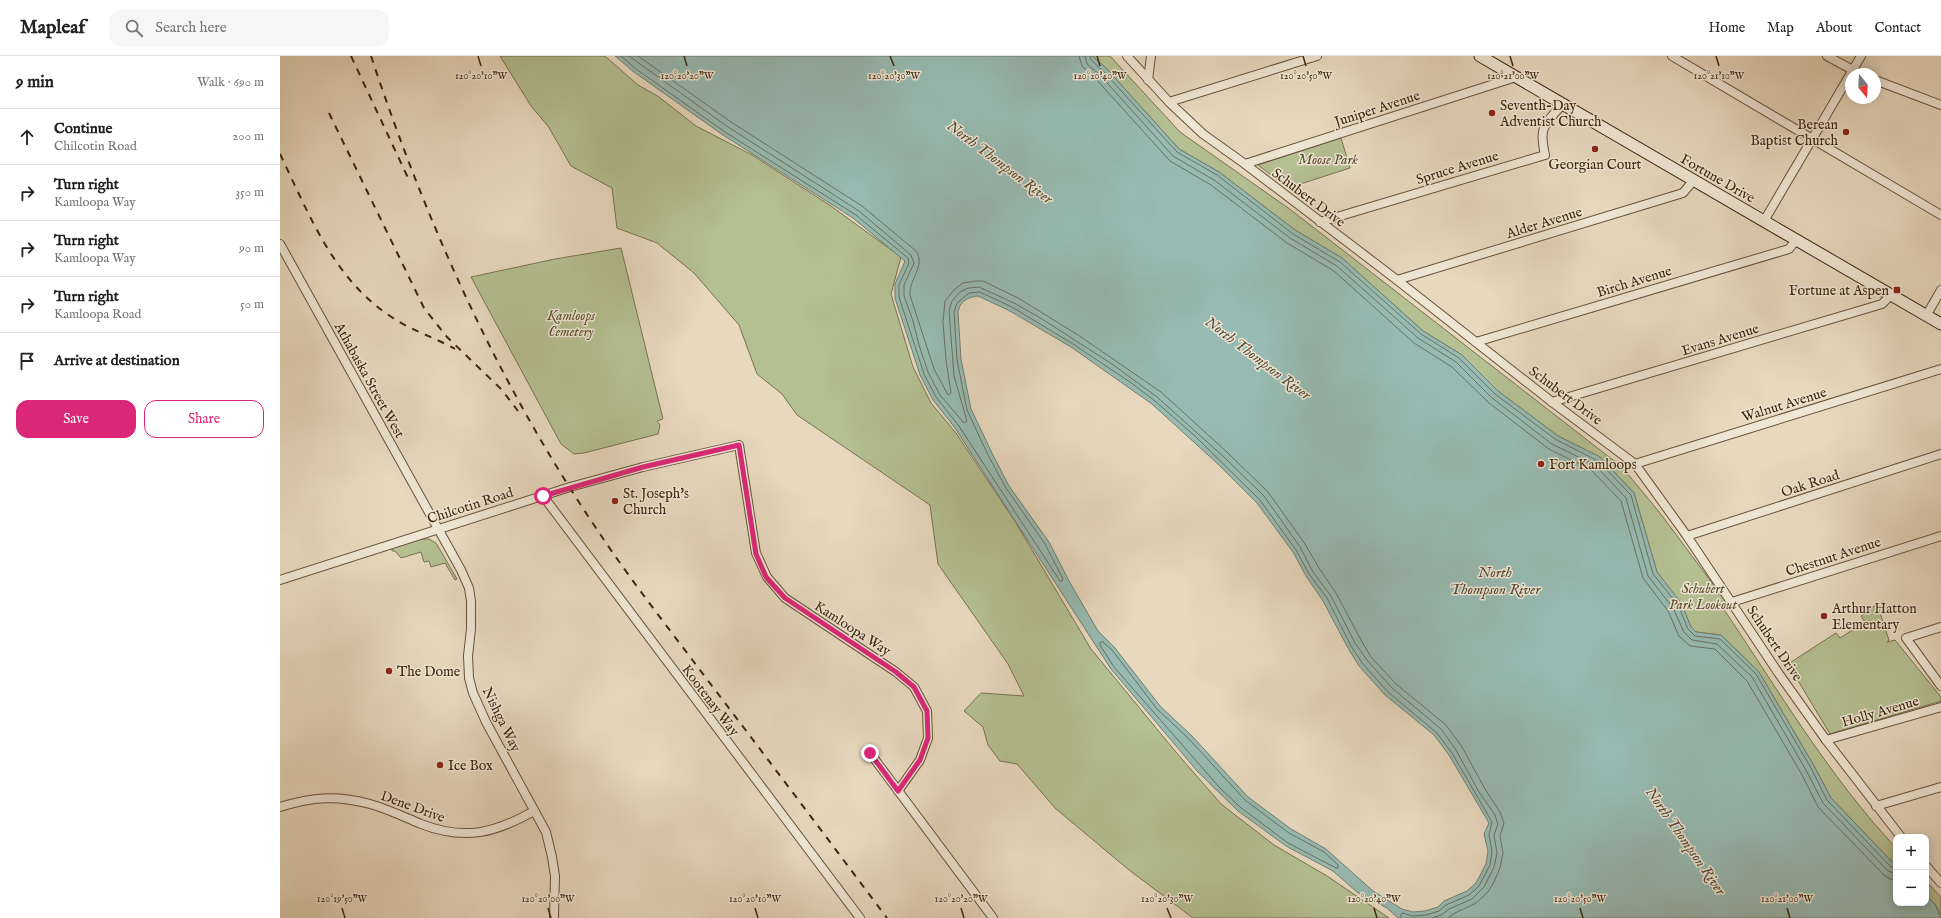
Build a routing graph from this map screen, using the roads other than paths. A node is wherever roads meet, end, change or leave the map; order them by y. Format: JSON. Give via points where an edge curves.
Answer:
{"nodes":[{"id":1,"x":1127,"y":56,"type":"edge"},
{"id":2,"x":1151,"y":56,"type":"edge"},
{"id":3,"x":1317,"y":56,"type":"edge"},
{"id":4,"x":1480,"y":56,"type":"edge"},
{"id":5,"x":1672,"y":56,"type":"edge"},
{"id":6,"x":1827,"y":56,"type":"edge"},
{"id":7,"x":1860,"y":56,"type":"edge"},
{"id":8,"x":1847,"y":68,"type":"edge"},
{"id":9,"x":1854,"y":68,"type":"edge"},
{"id":10,"x":1516,"y":77,"type":"junction"},
{"id":11,"x":1148,"y":80,"type":"junction"},
{"id":12,"x":1881,"y":82,"type":"edge"},
{"id":13,"x":1845,"y":83,"type":"edge"},
{"id":14,"x":1169,"y":102,"type":"junction"},
{"id":15,"x":1941,"y":105,"type":"edge"},
{"id":16,"x":1564,"y":106,"type":"junction"},
{"id":17,"x":1812,"y":139,"type":"junction"},
{"id":18,"x":1245,"y":164,"type":"junction"},
{"id":19,"x":1694,"y":182,"type":"junction"},
{"id":20,"x":1941,"y":215,"type":"edge"},
{"id":21,"x":1764,"y":221,"type":"junction"},
{"id":22,"x":1320,"y":222,"type":"junction"},
{"id":23,"x":1796,"y":240,"type":"junction"},
{"id":24,"x":280,"y":244,"type":"edge"},
{"id":25,"x":282,"y":253,"type":"edge"},
{"id":26,"x":1397,"y":280,"type":"junction"},
{"id":27,"x":1941,"y":290,"type":"edge"},
{"id":28,"x":1891,"y":296,"type":"junction"},
{"id":29,"x":1926,"y":316,"type":"junction"},
{"id":30,"x":1941,"y":324,"type":"edge"},
{"id":31,"x":1476,"y":342,"type":"junction"},
{"id":32,"x":1941,"y":369,"type":"edge"},
{"id":33,"x":1552,"y":402,"type":"junction"},
{"id":34,"x":739,"y":445,"type":"joint"},
{"id":35,"x":1941,"y":454,"type":"edge"},
{"id":36,"x":1635,"y":464,"type":"junction"},
{"id":37,"x":543,"y":496,"type":"junction"},
{"id":38,"x":438,"y":529,"type":"junction"},
{"id":39,"x":1687,"y":536,"type":"junction"},
{"id":40,"x":1941,"y":536,"type":"edge"},
{"id":41,"x":280,"y":580,"type":"edge"},
{"id":42,"x":1732,"y":602,"type":"junction"},
{"id":43,"x":1941,"y":627,"type":"edge"},
{"id":44,"x":1941,"y":686,"type":"edge"},
{"id":45,"x":1941,"y":707,"type":"edge"},
{"id":46,"x":1826,"y":740,"type":"junction"},
{"id":47,"x":870,"y":753,"type":"dead end"},
{"id":48,"x":1941,"y":787,"type":"edge"},
{"id":49,"x":898,"y":791,"type":"junction"},
{"id":50,"x":1876,"y":806,"type":"junction"},
{"id":51,"x":280,"y":807,"type":"edge"},
{"id":52,"x":534,"y":810,"type":"junction"},
{"id":53,"x":1899,"y":834,"type":"edge"},
{"id":54,"x":1929,"y":869,"type":"edge"},
{"id":55,"x":1941,"y":883,"type":"edge"},
{"id":56,"x":554,"y":918,"type":"edge"},
{"id":57,"x":860,"y":918,"type":"edge"},
{"id":58,"x":993,"y":918,"type":"edge"}],
"edges":[{"from":1,"to":11,"type":"street","name":"Schubert Drive"},
{"from":2,"to":11,"type":"street"},
{"from":3,"to":14,"type":"street"},
{"from":4,"to":10,"type":"main road","name":"Fortune Drive"},
{"from":5,"to":17,"type":"street"},
{"from":6,"to":8,"type":"street"},
{"from":7,"to":9,"type":"street"},
{"from":10,"to":16,"type":"main road","name":"Fortune Drive"},
{"from":10,"to":18,"type":"street","name":"Juniper Avenue"},
{"from":11,"to":14,"type":"street","name":"Schubert Drive"},
{"from":12,"to":15,"type":"street"},
{"from":13,"to":17,"type":"street"},
{"from":14,"to":18,"type":"street","name":"Schubert Drive","via":[[1203,134]]},
{"from":16,"to":19,"type":"main road","name":"Fortune Drive"},
{"from":16,"to":22,"type":"street","name":"Spruce Avenue","via":[[1561,106],[1544,124],[1541,138],[1545,155]]},
{"from":17,"to":20,"type":"street"},
{"from":17,"to":21,"type":"street"},
{"from":18,"to":22,"type":"street","name":"Schubert Drive"},
{"from":19,"to":21,"type":"main road","name":"Fortune Drive"},
{"from":19,"to":26,"type":"street","name":"Alder Avenue","via":[[1683,193]]},
{"from":21,"to":23,"type":"main road","name":"Fortune Drive"},
{"from":22,"to":26,"type":"street","name":"Schubert Drive"},
{"from":23,"to":28,"type":"main road","name":"Fortune Drive"},
{"from":23,"to":31,"type":"street","name":"Birch Avenue","via":[[1789,249]]},
{"from":24,"to":25,"type":"street","name":"Athabaska Street West"},
{"from":25,"to":38,"type":"street","name":"Athabaska Street West"},
{"from":26,"to":31,"type":"street","name":"Schubert Drive"},
{"from":27,"to":29,"type":"street"},
{"from":28,"to":29,"type":"main road","name":"Fortune Drive"},
{"from":28,"to":33,"type":"street","name":"Evans Avenue","via":[[1882,304]]},
{"from":29,"to":30,"type":"main road","name":"Fortune Drive"},
{"from":31,"to":33,"type":"street","name":"Schubert Drive"},
{"from":32,"to":36,"type":"street","name":"Walnut Avenue"},
{"from":33,"to":36,"type":"street","name":"Schubert Drive"},
{"from":34,"to":37,"type":"street","name":"Chilcotin Road","via":[[643,467]]},
{"from":34,"to":49,"type":"street","name":"Kamloopa Way","via":[[756,554],[766,577],[785,598],[896,672],[914,687],[927,711],[928,738],[920,760]]},
{"from":35,"to":39,"type":"street","name":"Oak Road"},
{"from":36,"to":39,"type":"street","name":"Schubert Drive"},
{"from":37,"to":38,"type":"street","name":"Chilcotin Road"},
{"from":37,"to":57,"type":"street","name":"Kootenay Way"},
{"from":38,"to":41,"type":"street","name":"Chilcotin Road"},
{"from":38,"to":52,"type":"street","name":"Nishga Way","via":[[469,588],[472,615],[468,664],[473,693]]},
{"from":39,"to":42,"type":"street","name":"Schubert Drive"},
{"from":40,"to":42,"type":"street","name":"Chestnut Avenue"},
{"from":42,"to":46,"type":"street","name":"Schubert Drive"},
{"from":43,"to":44,"type":"street","via":[[1906,638]]},
{"from":45,"to":46,"type":"street","name":"Holly Avenue"},
{"from":46,"to":50,"type":"street","name":"Schubert Drive"},
{"from":47,"to":49,"type":"street"},
{"from":48,"to":50,"type":"street"},
{"from":49,"to":58,"type":"street"},
{"from":50,"to":53,"type":"street","name":"Schubert Drive"},
{"from":51,"to":52,"type":"street","name":"Dene Drive","via":[[315,798],[355,801],[370,804],[439,830],[464,833],[481,833],[497,829]]},
{"from":52,"to":56,"type":"street","name":"Nishga Way","via":[[546,832],[552,857],[555,876]]},
{"from":54,"to":55,"type":"street"}]}
